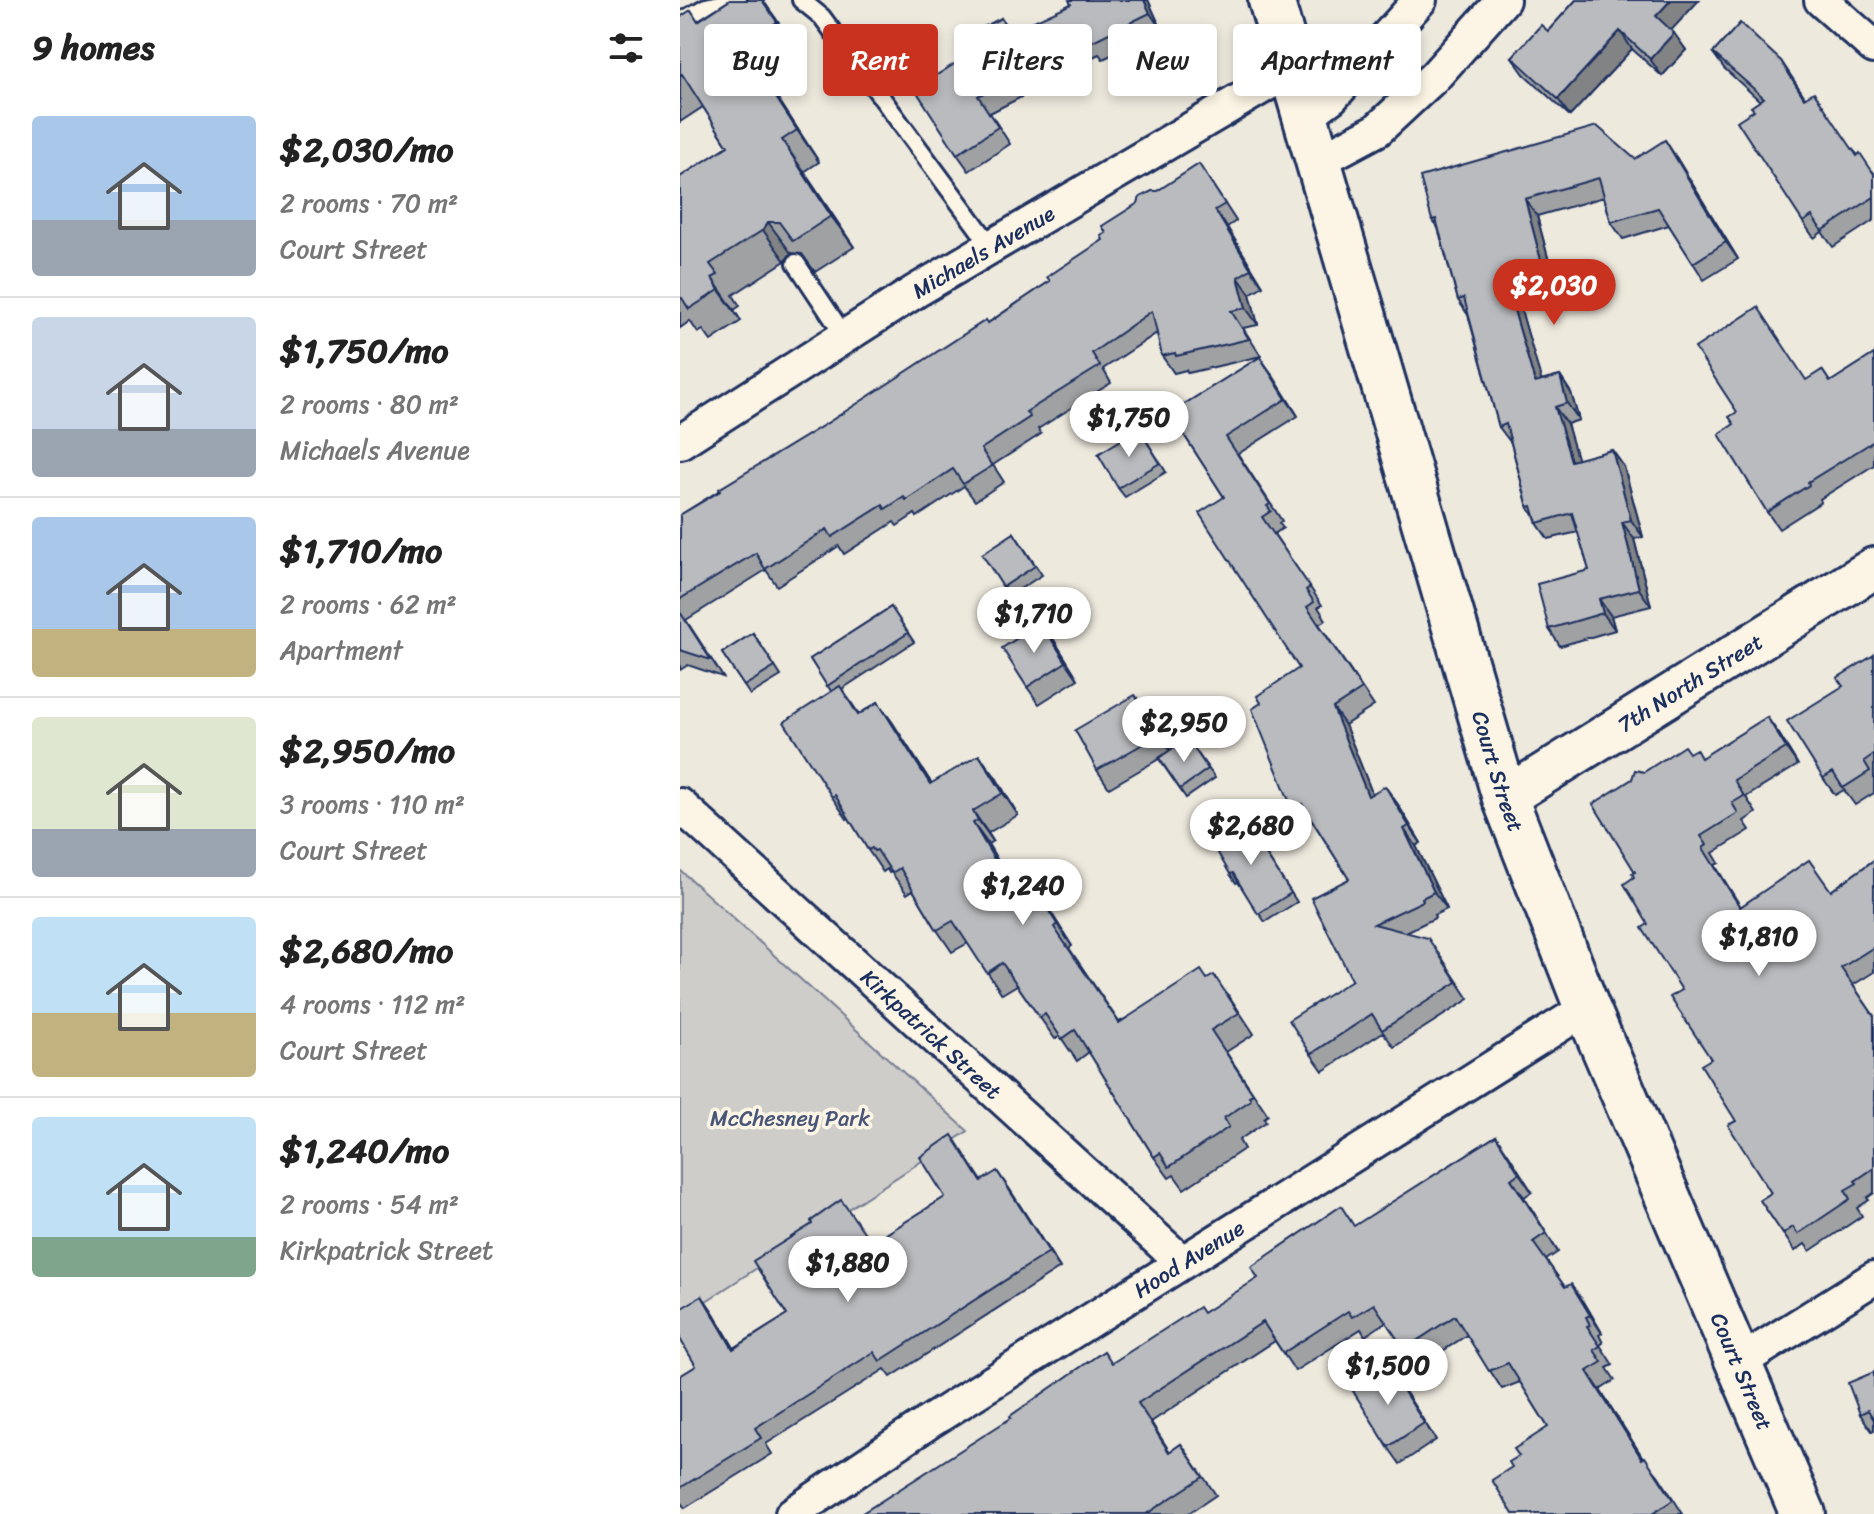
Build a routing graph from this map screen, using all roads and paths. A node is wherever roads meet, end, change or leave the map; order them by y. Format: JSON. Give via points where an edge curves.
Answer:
{"nodes":[{"id":1,"x":737,"y":0,"type":"edge"},
{"id":2,"x":801,"y":0,"type":"edge"},
{"id":3,"x":1271,"y":0,"type":"edge"},
{"id":4,"x":1420,"y":0,"type":"edge"},
{"id":5,"x":1503,"y":0,"type":"edge"},
{"id":6,"x":1821,"y":0,"type":"edge"},
{"id":7,"x":680,"y":22,"type":"edge"},
{"id":8,"x":1278,"y":24,"type":"edge"},
{"id":9,"x":1874,"y":47,"type":"edge"},
{"id":10,"x":1247,"y":96,"type":"edge"},
{"id":11,"x":1299,"y":96,"type":"edge"},
{"id":12,"x":1305,"y":117,"type":"junction"},
{"id":13,"x":1317,"y":162,"type":"junction"},
{"id":14,"x":991,"y":246,"type":"junction"},
{"id":15,"x":796,"y":263,"type":"edge"},
{"id":16,"x":845,"y":337,"type":"junction"},
{"id":17,"x":680,"y":442,"type":"edge"},
{"id":18,"x":1874,"y":568,"type":"edge"},
{"id":19,"x":1505,"y":798,"type":"junction"},
{"id":20,"x":680,"y":805,"type":"edge"},
{"id":21,"x":1587,"y":1008,"type":"junction"},
{"id":22,"x":1182,"y":1262,"type":"junction"},
{"id":23,"x":1874,"y":1278,"type":"edge"},
{"id":24,"x":1740,"y":1362,"type":"junction"},
{"id":25,"x":792,"y":1514,"type":"edge"},
{"id":26,"x":1803,"y":1514,"type":"edge"}],
"edges":[{"from":1,"to":7,"type":"lane","via":[[706,7]]},
{"from":2,"to":14,"type":"lane","via":[[822,17]]},
{"from":3,"to":8,"type":"main road","name":"Court Street"},
{"from":4,"to":12,"type":"street","via":[[1332,97]]},
{"from":5,"to":13,"type":"street","via":[[1435,76],[1377,130]]},
{"from":6,"to":9,"type":"street"},
{"from":10,"to":14,"type":"street","name":"Michaels Avenue"},
{"from":11,"to":12,"type":"main road","name":"Court Street"},
{"from":12,"to":13,"type":"main road","name":"Court Street"},
{"from":13,"to":19,"type":"main road","name":"Court Street"},
{"from":14,"to":16,"type":"street","name":"Michaels Avenue"},
{"from":15,"to":16,"type":"lane"},
{"from":16,"to":17,"type":"street","name":"Michaels Avenue"},
{"from":18,"to":19,"type":"street","name":"7th North Street"},
{"from":19,"to":21,"type":"main road","name":"Court Street"},
{"from":20,"to":22,"type":"street","name":"Kirkpatrick Street"},
{"from":21,"to":22,"type":"street","name":"Hood Avenue"},
{"from":21,"to":24,"type":"main road","name":"Court Street"},
{"from":22,"to":25,"type":"street","name":"Hood Avenue"},
{"from":23,"to":24,"type":"street"},
{"from":24,"to":26,"type":"main road","name":"Court Street"}]}
